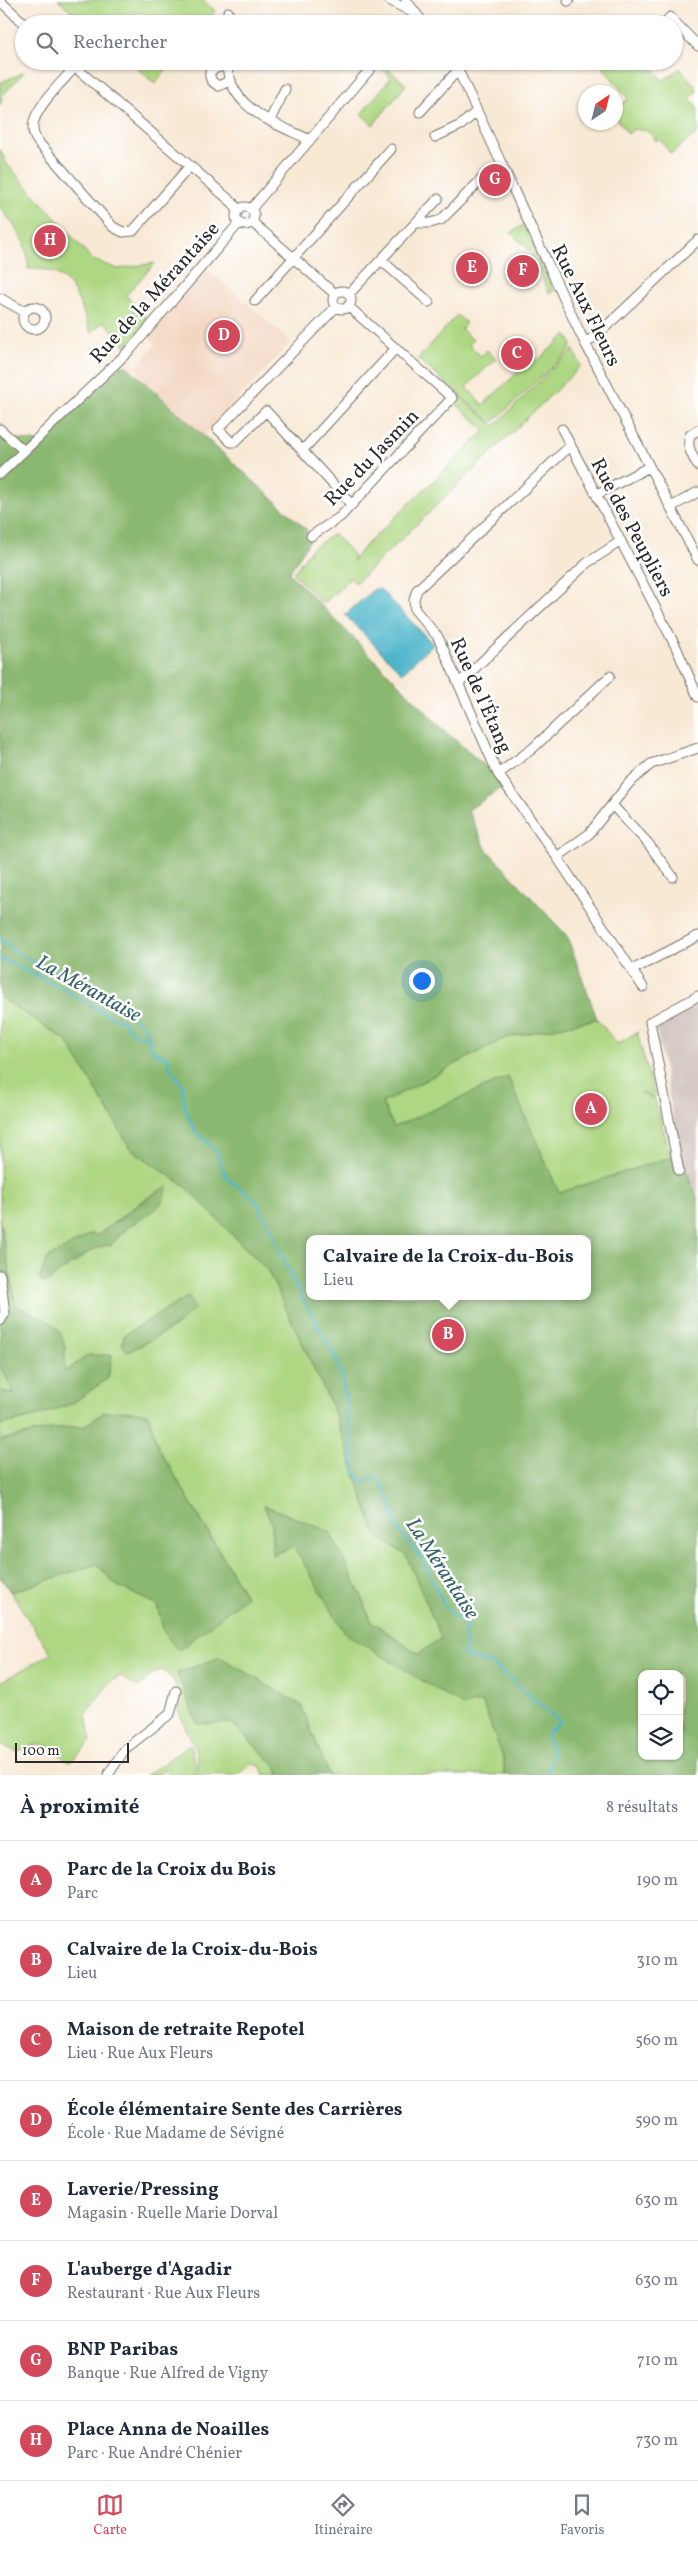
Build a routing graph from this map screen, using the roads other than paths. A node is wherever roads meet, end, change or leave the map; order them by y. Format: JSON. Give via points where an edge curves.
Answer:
{"nodes":[{"id":1,"x":389,"y":0,"type":"edge"},
{"id":2,"x":402,"y":3,"type":"edge"},
{"id":3,"x":1,"y":5,"type":"edge"},
{"id":4,"x":228,"y":12,"type":"dead end"},
{"id":5,"x":228,"y":15,"type":"edge"},
{"id":6,"x":417,"y":15,"type":"edge"},
{"id":7,"x":15,"y":16,"type":"edge"},
{"id":8,"x":683,"y":30,"type":"edge"},
{"id":9,"x":698,"y":46,"type":"edge"},
{"id":10,"x":67,"y":70,"type":"edge"},
{"id":11,"x":78,"y":70,"type":"edge"},
{"id":12,"x":214,"y":70,"type":"edge"},
{"id":13,"x":228,"y":70,"type":"edge"},
{"id":14,"x":370,"y":70,"type":"edge"},
{"id":15,"x":458,"y":70,"type":"joint"},
{"id":16,"x":230,"y":80,"type":"junction"},
{"id":17,"x":285,"y":89,"type":"dead end"},
{"id":18,"x":477,"y":111,"type":"junction"},
{"id":19,"x":420,"y":112,"type":"dead end"},
{"id":20,"x":270,"y":120,"type":"junction"},
{"id":21,"x":435,"y":137,"type":"dead end"},
{"id":22,"x":310,"y":140,"type":"junction"},
{"id":23,"x":391,"y":149,"type":"dead end"},
{"id":24,"x":190,"y":166,"type":"junction"},
{"id":25,"x":503,"y":168,"type":"junction"},
{"id":26,"x":438,"y":199,"type":"dead end"},
{"id":27,"x":251,"y":209,"type":"junction"},
{"id":28,"x":238,"y":210,"type":"junction"},
{"id":29,"x":252,"y":222,"type":"junction"},
{"id":30,"x":416,"y":222,"type":"junction"},
{"id":31,"x":239,"y":223,"type":"junction"},
{"id":32,"x":698,"y":240,"type":"edge"},
{"id":33,"x":293,"y":258,"type":"junction"},
{"id":34,"x":381,"y":260,"type":"junction"},
{"id":35,"x":335,"y":294,"type":"junction"},
{"id":36,"x":349,"y":294,"type":"junction"},
{"id":37,"x":0,"y":298,"type":"edge"},
{"id":38,"x":255,"y":301,"type":"dead end"},
{"id":39,"x":429,"y":302,"type":"dead end"},
{"id":40,"x":348,"y":306,"type":"junction"},
{"id":41,"x":336,"y":307,"type":"junction"},
{"id":42,"x":25,"y":312,"type":"dead end"},
{"id":43,"x":585,"y":343,"type":"junction"},
{"id":44,"x":396,"y":348,"type":"junction"},
{"id":45,"x":562,"y":428,"type":"dead end"},
{"id":46,"x":0,"y":429,"type":"edge"},
{"id":47,"x":698,"y":430,"type":"edge"},
{"id":48,"x":570,"y":446,"type":"junction"},
{"id":49,"x":26,"y":448,"type":"junction"},
{"id":50,"x":302,"y":451,"type":"junction"},
{"id":51,"x":698,"y":466,"type":"edge"},
{"id":52,"x":649,"y":467,"type":"junction"},
{"id":53,"x":0,"y":474,"type":"edge"},
{"id":54,"x":698,"y":492,"type":"edge"},
{"id":55,"x":597,"y":494,"type":"junction"},
{"id":56,"x":351,"y":504,"type":"junction"},
{"id":57,"x":671,"y":508,"type":"junction"},
{"id":58,"x":311,"y":536,"type":"dead end"},
{"id":59,"x":621,"y":541,"type":"junction"},
{"id":60,"x":698,"y":560,"type":"edge"},
{"id":61,"x":610,"y":676,"type":"dead end"},
{"id":62,"x":459,"y":683,"type":"junction"},
{"id":63,"x":698,"y":697,"type":"edge"},
{"id":64,"x":698,"y":748,"type":"edge"},
{"id":65,"x":498,"y":774,"type":"junction"},
{"id":66,"x":612,"y":805,"type":"junction"},
{"id":67,"x":557,"y":856,"type":"junction"},
{"id":68,"x":673,"y":876,"type":"dead end"},
{"id":69,"x":698,"y":936,"type":"edge"},
{"id":70,"x":632,"y":970,"type":"junction"},
{"id":71,"x":643,"y":987,"type":"dead end"},
{"id":72,"x":698,"y":996,"type":"edge"},
{"id":73,"x":679,"y":1171,"type":"dead end"},
{"id":74,"x":0,"y":1276,"type":"edge"},
{"id":75,"x":0,"y":1321,"type":"edge"},
{"id":76,"x":176,"y":1691,"type":"dead end"},
{"id":77,"x":108,"y":1775,"type":"edge"}],
"edges":[{"from":1,"to":2,"type":"street"},
{"from":2,"to":6,"type":"street"},
{"from":3,"to":7,"type":"street"},
{"from":4,"to":5,"type":"street"},
{"from":8,"to":9,"type":"street"},
{"from":10,"to":24,"type":"street","via":[[36,114],[32,127],[34,134],[114,227],[123,232],[133,231]]},
{"from":11,"to":24,"type":"street"},
{"from":12,"to":16,"type":"street","via":[[210,77],[213,83],[219,86]]},
{"from":13,"to":16,"type":"street"},
{"from":14,"to":22,"type":"street"},
{"from":15,"to":18,"type":"street","name":"Rue Aux Fleurs"},
{"from":15,"to":19,"type":"street"},
{"from":16,"to":20,"type":"street","via":[[237,95],[254,112]]},
{"from":17,"to":20,"type":"street"},
{"from":18,"to":21,"type":"street","via":[[461,124]]},
{"from":18,"to":25,"type":"street","name":"Rue Aux Fleurs"},
{"from":20,"to":22,"type":"street"},
{"from":22,"to":27,"type":"street"},
{"from":23,"to":33,"type":"street"},
{"from":24,"to":28,"type":"street"},
{"from":25,"to":30,"type":"street","via":[[484,177],[441,220]]},
{"from":25,"to":43,"type":"street","name":"Rue Aux Fleurs"},
{"from":26,"to":30,"type":"street"},
{"from":27,"to":28,"type":"street","name":"Rue de la Mérantaise"},
{"from":27,"to":29,"type":"street","via":[[254,214]]},
{"from":28,"to":31,"type":"street","name":"Rue de la Mérantaise"},
{"from":29,"to":31,"type":"street","name":"Rue de la Mérantaise","via":[[247,225]]},
{"from":29,"to":33,"type":"street"},
{"from":30,"to":34,"type":"street"},
{"from":31,"to":49,"type":"street","name":"Rue de la Mérantaise","via":[[131,349]]},
{"from":32,"to":43,"type":"street"},
{"from":33,"to":35,"type":"street"},
{"from":33,"to":38,"type":"street"},
{"from":34,"to":36,"type":"street"},
{"from":34,"to":39,"type":"street"},
{"from":35,"to":36,"type":"street","via":[[343,291]]},
{"from":35,"to":41,"type":"street","via":[[333,301]]},
{"from":36,"to":40,"type":"street"},
{"from":37,"to":42,"type":"street"},
{"from":40,"to":41,"type":"street"},
{"from":40,"to":44,"type":"street"},
{"from":41,"to":50,"type":"street","via":[[218,428],[230,442],[235,442],[266,411]]},
{"from":43,"to":52,"type":"street","name":"Rue Aux Fleurs"},
{"from":44,"to":50,"type":"street"},
{"from":44,"to":56,"type":"street","name":"Rue du Jasmin","via":[[452,398]]},
{"from":45,"to":48,"type":"street","name":"Rue des Peupliers"},
{"from":46,"to":49,"type":"street"},
{"from":47,"to":51,"type":"street","via":[[690,435],[688,441]]},
{"from":48,"to":55,"type":"street","name":"Rue des Peupliers"},
{"from":48,"to":62,"type":"street","name":"Rue de l'Étang","via":[[417,590],[415,610],[438,637]]},
{"from":49,"to":53,"type":"street","name":"Rue de la Mérantaise"},
{"from":50,"to":56,"type":"street"},
{"from":52,"to":55,"type":"street"},
{"from":52,"to":57,"type":"street","name":"Rue Aux Fleurs"},
{"from":54,"to":57,"type":"street"},
{"from":55,"to":59,"type":"street","name":"Rue des Peupliers"},
{"from":56,"to":58,"type":"street","name":"Rue du Jasmin","via":[[340,517]]},
{"from":57,"to":60,"type":"street","name":"Rue Aux Fleurs"},
{"from":59,"to":62,"type":"street","via":[[587,563]]},
{"from":59,"to":63,"type":"street","name":"Rue des Peupliers"},
{"from":61,"to":65,"type":"street","via":[[532,749]]},
{"from":62,"to":65,"type":"street","name":"Rue de l'Étang"},
{"from":64,"to":66,"type":"street","via":[[651,764],[629,783]]},
{"from":65,"to":67,"type":"street","name":"Rue de l'Étang"},
{"from":66,"to":67,"type":"street","via":[[589,834]]},
{"from":66,"to":68,"type":"street"},
{"from":67,"to":70,"type":"street","name":"Rue de l'Étang"},
{"from":69,"to":70,"type":"street"},
{"from":70,"to":71,"type":"street","name":"Rue de l'Étang"},
{"from":72,"to":73,"type":"street","via":[[650,1022]]},
{"from":74,"to":75,"type":"street","via":[[5,1313]]},
{"from":76,"to":77,"type":"street","via":[[170,1714],[125,1749]]}]}
